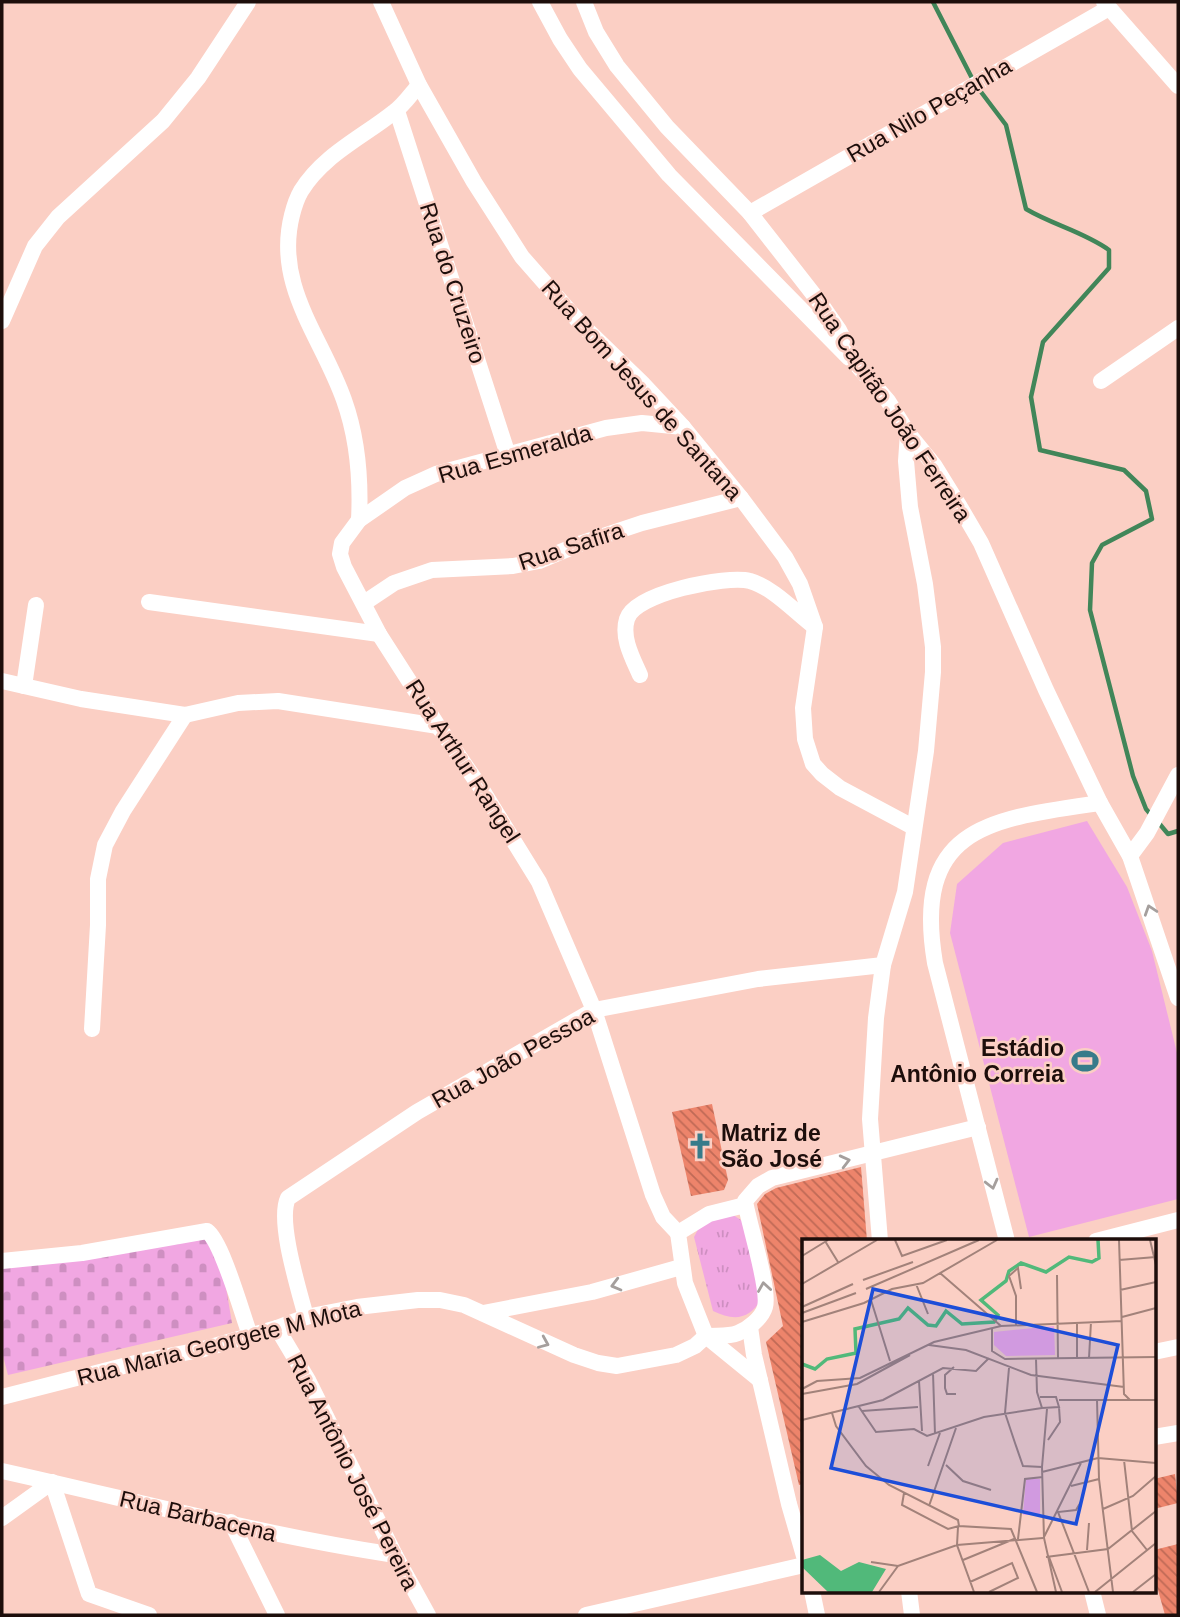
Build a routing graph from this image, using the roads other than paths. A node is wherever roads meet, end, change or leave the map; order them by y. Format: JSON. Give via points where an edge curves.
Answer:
{"nodes":[{"id":1,"x":248,"y":2,"type":"edge"},
{"id":2,"x":381,"y":2,"type":"edge"},
{"id":3,"x":540,"y":2,"type":"edge"},
{"id":4,"x":584,"y":2,"type":"edge"},
{"id":5,"x":1106,"y":5,"type":"edge"},
{"id":6,"x":419,"y":85,"type":"junction"},
{"id":7,"x":1178,"y":86,"type":"edge"},
{"id":8,"x":397,"y":111,"type":"junction"},
{"id":9,"x":750,"y":213,"type":"junction"},
{"id":10,"x":2,"y":321,"type":"edge"},
{"id":11,"x":1178,"y":328,"type":"edge"},
{"id":12,"x":856,"y":364,"type":"junction"},
{"id":13,"x":1101,"y":380,"type":"dead end"},
{"id":14,"x":683,"y":427,"type":"junction"},
{"id":15,"x":908,"y":433,"type":"junction"},
{"id":16,"x":509,"y":455,"type":"junction"},
{"id":17,"x":741,"y":498,"type":"junction"},
{"id":18,"x":359,"y":520,"type":"junction"},
{"id":19,"x":149,"y":602,"type":"dead end"},
{"id":20,"x":364,"y":603,"type":"junction"},
{"id":21,"x":36,"y":605,"type":"dead end"},
{"id":22,"x":815,"y":627,"type":"junction"},
{"id":23,"x":379,"y":634,"type":"junction"},
{"id":24,"x":640,"y":676,"type":"dead end"},
{"id":25,"x":2,"y":681,"type":"edge"},
{"id":26,"x":24,"y":686,"type":"junction"},
{"id":27,"x":185,"y":715,"type":"junction"},
{"id":28,"x":438,"y":726,"type":"junction"},
{"id":29,"x":1178,"y":775,"type":"edge"},
{"id":30,"x":1100,"y":803,"type":"junction"},
{"id":31,"x":914,"y":827,"type":"junction"},
{"id":32,"x":1130,"y":856,"type":"junction"},
{"id":33,"x":1171,"y":948,"type":"edge"},
{"id":34,"x":883,"y":965,"type":"junction"},
{"id":35,"x":1178,"y":998,"type":"edge"},
{"id":36,"x":594,"y":1010,"type":"junction"},
{"id":37,"x":92,"y":1029,"type":"dead end"},
{"id":38,"x":978,"y":1127,"type":"junction"},
{"id":39,"x":871,"y":1154,"type":"junction"},
{"id":40,"x":746,"y":1207,"type":"junction"},
{"id":41,"x":1178,"y":1220,"type":"edge"},
{"id":42,"x":678,"y":1233,"type":"junction"},
{"id":43,"x":880,"y":1239,"type":"edge"},
{"id":44,"x":1006,"y":1239,"type":"edge"},
{"id":45,"x":1104,"y":1239,"type":"edge"},
{"id":46,"x":2,"y":1261,"type":"edge"},
{"id":47,"x":681,"y":1267,"type":"junction"},
{"id":48,"x":483,"y":1313,"type":"junction"},
{"id":49,"x":306,"y":1317,"type":"junction"},
{"id":50,"x":750,"y":1327,"type":"junction"},
{"id":51,"x":278,"y":1328,"type":"junction"},
{"id":52,"x":250,"y":1335,"type":"junction"},
{"id":53,"x":706,"y":1336,"type":"junction"},
{"id":54,"x":1178,"y":1347,"type":"edge"},
{"id":55,"x":1156,"y":1352,"type":"edge"},
{"id":56,"x":760,"y":1380,"type":"junction"},
{"id":57,"x":2,"y":1396,"type":"edge"},
{"id":58,"x":1178,"y":1433,"type":"edge"},
{"id":59,"x":1156,"y":1437,"type":"edge"},
{"id":60,"x":2,"y":1471,"type":"edge"},
{"id":61,"x":52,"y":1482,"type":"junction"},
{"id":62,"x":2,"y":1518,"type":"edge"},
{"id":63,"x":231,"y":1522,"type":"junction"},
{"id":64,"x":802,"y":1549,"type":"edge"},
{"id":65,"x":395,"y":1555,"type":"junction"},
{"id":66,"x":802,"y":1565,"type":"edge"},
{"id":67,"x":812,"y":1592,"type":"edge"},
{"id":68,"x":909,"y":1592,"type":"edge"},
{"id":69,"x":1092,"y":1592,"type":"edge"},
{"id":70,"x":149,"y":1615,"type":"edge"},
{"id":71,"x":276,"y":1615,"type":"edge"},
{"id":72,"x":428,"y":1615,"type":"edge"},
{"id":73,"x":586,"y":1615,"type":"edge"},
{"id":74,"x":817,"y":1615,"type":"edge"},
{"id":75,"x":912,"y":1615,"type":"edge"},
{"id":76,"x":1098,"y":1615,"type":"edge"}],
"edges":[{"from":1,"to":10,"type":"street","via":[[163,121],[58,217],[35,246]]},
{"from":2,"to":6,"type":"street","name":"Rua Bom Jesus de Santana"},
{"from":3,"to":12,"type":"street","via":[[580,69],[669,175]]},
{"from":4,"to":9,"type":"street","name":"Rua Capitão João Ferreira","via":[[617,66],[667,127]]},
{"from":5,"to":7,"type":"street"},
{"from":5,"to":9,"type":"street","name":"Rua Nilo Peçanha"},
{"from":6,"to":8,"type":"street"},
{"from":6,"to":14,"type":"street","name":"Rua Bom Jesus de Santana","via":[[522,257]]},
{"from":8,"to":16,"type":"street","name":"Rua do Cruzeiro"},
{"from":8,"to":18,"type":"street","via":[[336,153],[301,191],[287,247],[294,288],[335,377],[353,432],[361,488]]},
{"from":9,"to":12,"type":"street","name":"Rua Capitão João Ferreira","via":[[821,304]]},
{"from":11,"to":13,"type":"street"},
{"from":12,"to":15,"type":"street","name":"Rua Capitão João Ferreira"},
{"from":14,"to":16,"type":"street","name":"Rua Esmeralda","via":[[642,424],[606,428]]},
{"from":14,"to":17,"type":"street","name":"Rua Bom Jesus de Santana"},
{"from":15,"to":30,"type":"street","name":"Rua Capitão João Ferreira","via":[[934,465],[981,543]]},
{"from":15,"to":31,"type":"street","via":[[910,507],[933,659],[929,727]]},
{"from":16,"to":18,"type":"street","name":"Rua Esmeralda","via":[[436,474],[405,488]]},
{"from":17,"to":20,"type":"street","name":"Rua Safira","via":[[642,523],[539,561],[432,570],[394,583]]},
{"from":17,"to":22,"type":"street","name":"Rua Bom Jesus de Santana","via":[[785,557]]},
{"from":18,"to":20,"type":"street","name":"Rua Arthur Rangel","via":[[342,543],[340,554]]},
{"from":19,"to":23,"type":"street"},
{"from":20,"to":23,"type":"street","name":"Rua Arthur Rangel"},
{"from":21,"to":26,"type":"street"},
{"from":22,"to":24,"type":"street","via":[[747,580],[689,587],[644,602],[627,619],[626,634]]},
{"from":22,"to":31,"type":"street","name":"Rua Bom Jesus de Santana","via":[[803,708],[813,764],[839,788]]},
{"from":23,"to":28,"type":"street","name":"Rua Arthur Rangel"},
{"from":25,"to":26,"type":"street"},
{"from":26,"to":27,"type":"street"},
{"from":27,"to":28,"type":"street","via":[[238,703],[278,701]]},
{"from":27,"to":37,"type":"street","via":[[105,845],[98,879]]},
{"from":28,"to":36,"type":"street","name":"Rua Arthur Rangel","via":[[539,882]]},
{"from":29,"to":32,"type":"street"},
{"from":30,"to":32,"type":"street","name":"Rua Capitão João Ferreira"},
{"from":30,"to":38,"type":"street","via":[[988,825],[962,840],[935,881],[929,929]]},
{"from":31,"to":34,"type":"street","via":[[905,892]]},
{"from":33,"to":32,"type":"street","name":"Rua Capitão João Ferreira","one_way":true},
{"from":33,"to":35,"type":"street","name":"Rua Capitão João Ferreira"},
{"from":34,"to":36,"type":"street","name":"Rua João Pessoa","via":[[758,979]]},
{"from":34,"to":39,"type":"street","via":[[870,1083]]},
{"from":36,"to":42,"type":"street","name":"Rua Arthur Rangel","via":[[653,1195],[663,1217]]},
{"from":36,"to":49,"type":"street","name":"Rua João Pessoa","via":[[417,1112],[288,1198],[289,1242]]},
{"from":38,"to":39,"type":"street"},
{"from":38,"to":44,"type":"street","one_way":true},
{"from":40,"to":39,"type":"street","one_way":true,"via":[[748,1197],[772,1178]]},
{"from":39,"to":43,"type":"street"},
{"from":40,"to":42,"type":"street","via":[[709,1214]]},
{"from":50,"to":40,"type":"street","one_way":true,"via":[[763,1311],[766,1298]]},
{"from":41,"to":45,"type":"street"},
{"from":42,"to":47,"type":"street"},
{"from":46,"to":52,"type":"street","via":[[96,1251],[208,1231],[221,1251]]},
{"from":47,"to":48,"type":"street","name":"Rua Maria Georgete M Mota","one_way":true,"via":[[592,1292]]},
{"from":47,"to":53,"type":"street"},
{"from":48,"to":49,"type":"street","name":"Rua Maria Georgete M Mota","via":[[440,1300],[418,1300]]},
{"from":48,"to":53,"type":"street","one_way":true,"via":[[574,1355],[617,1366],[677,1355]]},
{"from":49,"to":51,"type":"street","name":"Rua Maria Georgete M Mota"},
{"from":50,"to":53,"type":"street","via":[[729,1336]]},
{"from":50,"to":56,"type":"street"},
{"from":51,"to":52,"type":"street","name":"Rua Maria Georgete M Mota"},
{"from":51,"to":65,"type":"street","name":"Rua Antônio José Pereira"},
{"from":52,"to":57,"type":"street","name":"Rua Maria Georgete M Mota"},
{"from":53,"to":56,"type":"street"},
{"from":54,"to":55,"type":"street"},
{"from":56,"to":64,"type":"street"},
{"from":58,"to":59,"type":"street"},
{"from":60,"to":61,"type":"street","name":"Rua Barbacena"},
{"from":61,"to":62,"type":"street"},
{"from":61,"to":63,"type":"street","name":"Rua Barbacena"},
{"from":61,"to":70,"type":"street","via":[[89,1594]]},
{"from":63,"to":65,"type":"street","name":"Rua Barbacena"},
{"from":63,"to":71,"type":"street"},
{"from":65,"to":72,"type":"street","name":"Rua Antônio José Pereira"},
{"from":66,"to":73,"type":"street"},
{"from":67,"to":74,"type":"street"},
{"from":68,"to":75,"type":"street"},
{"from":69,"to":76,"type":"street"}]}
